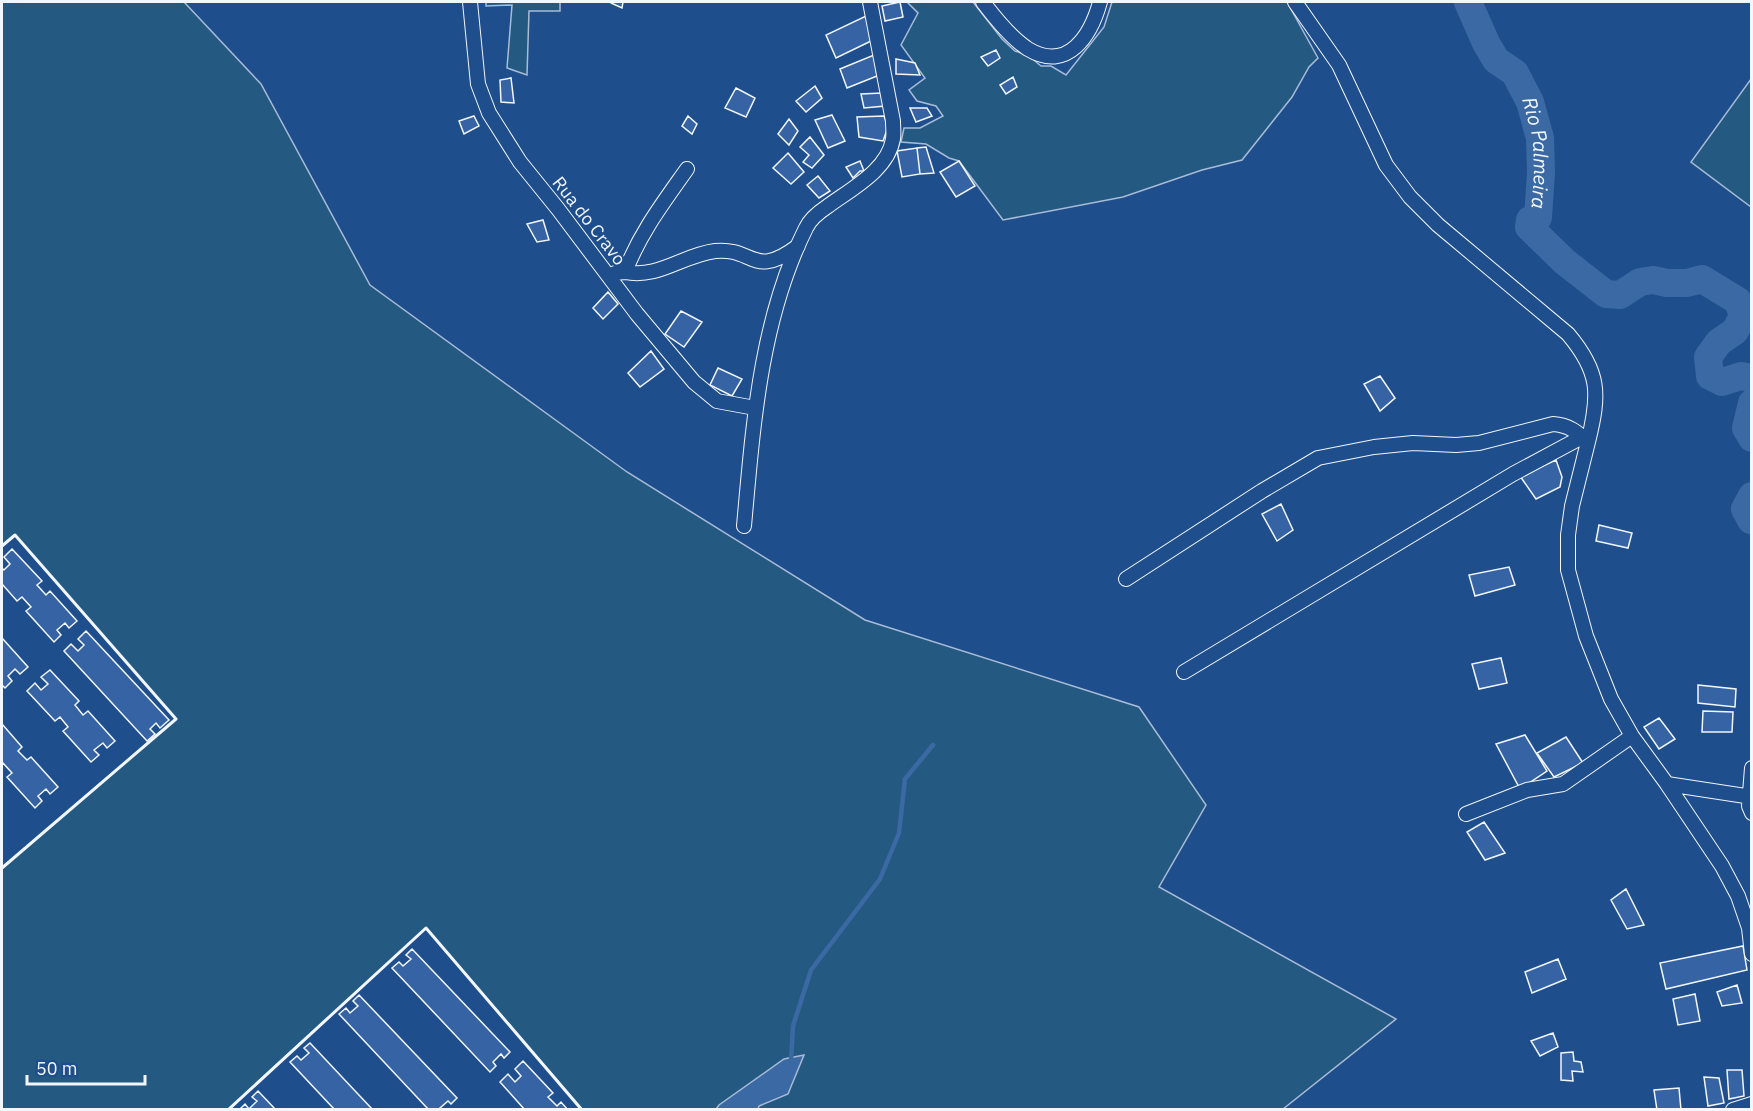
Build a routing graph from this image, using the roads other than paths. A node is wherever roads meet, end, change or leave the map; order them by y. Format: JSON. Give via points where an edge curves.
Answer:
{"nodes":[{"id":1,"x":470,"y":2,"type":"edge"},
{"id":2,"x":870,"y":2,"type":"edge"},
{"id":3,"x":983,"y":2,"type":"edge"},
{"id":4,"x":1100,"y":2,"type":"edge"},
{"id":5,"x":1295,"y":2,"type":"edge"},
{"id":6,"x":687,"y":169,"type":"dead end"},
{"id":7,"x":798,"y":246,"type":"junction"},
{"id":8,"x":624,"y":272,"type":"junction"},
{"id":9,"x":607,"y":274,"type":"junction"},
{"id":10,"x":755,"y":408,"type":"junction"},
{"id":11,"x":1585,"y":439,"type":"junction"},
{"id":12,"x":744,"y":526,"type":"dead end"},
{"id":13,"x":1126,"y":579,"type":"dead end"},
{"id":14,"x":1184,"y":672,"type":"dead end"},
{"id":15,"x":1632,"y":736,"type":"junction"},
{"id":16,"x":1752,"y":768,"type":"edge"},
{"id":17,"x":1667,"y":784,"type":"junction"},
{"id":18,"x":1750,"y":797,"type":"edge"},
{"id":19,"x":1752,"y":813,"type":"edge"},
{"id":20,"x":1466,"y":814,"type":"dead end"},
{"id":21,"x":1752,"y":954,"type":"edge"},
{"id":22,"x":1752,"y":1104,"type":"edge"},
{"id":23,"x":1732,"y":1110,"type":"edge"}],
"edges":[{"from":1,"to":9,"type":"street","name":"Rua do Cravo","via":[[478,84],[489,113],[520,162]]},
{"from":2,"to":7,"type":"street","via":[[893,139],[879,168],[817,214]]},
{"from":3,"to":4,"type":"street","via":[[1021,44],[1056,56],[1084,40],[1095,22]]},
{"from":5,"to":11,"type":"street","via":[[1339,65],[1386,165],[1410,197],[1568,334],[1583,352],[1594,375],[1597,398]]},
{"from":6,"to":8,"type":"street","via":[[649,221]]},
{"from":7,"to":8,"type":"street","via":[[782,258],[767,262],[719,251],[646,274]]},
{"from":7,"to":10,"type":"street","via":[[774,319]]},
{"from":8,"to":9,"type":"street"},
{"from":9,"to":10,"type":"street","name":"Rua do Cravo","via":[[673,358],[708,395],[717,401]]},
{"from":10,"to":12,"type":"street"},
{"from":11,"to":13,"type":"street","via":[[1564,424],[1553,423],[1479,443],[1413,443],[1318,458]]},
{"from":11,"to":14,"type":"street","via":[[1503,480]]},
{"from":11,"to":15,"type":"street","via":[[1568,535],[1568,570],[1596,662]]},
{"from":15,"to":17,"type":"street"},
{"from":15,"to":20,"type":"street","via":[[1563,784],[1527,790]]},
{"from":16,"to":18,"type":"street"},
{"from":17,"to":18,"type":"street"},
{"from":17,"to":21,"type":"street","via":[[1738,896],[1749,928]]},
{"from":18,"to":19,"type":"street"},
{"from":22,"to":23,"type":"street"}]}
